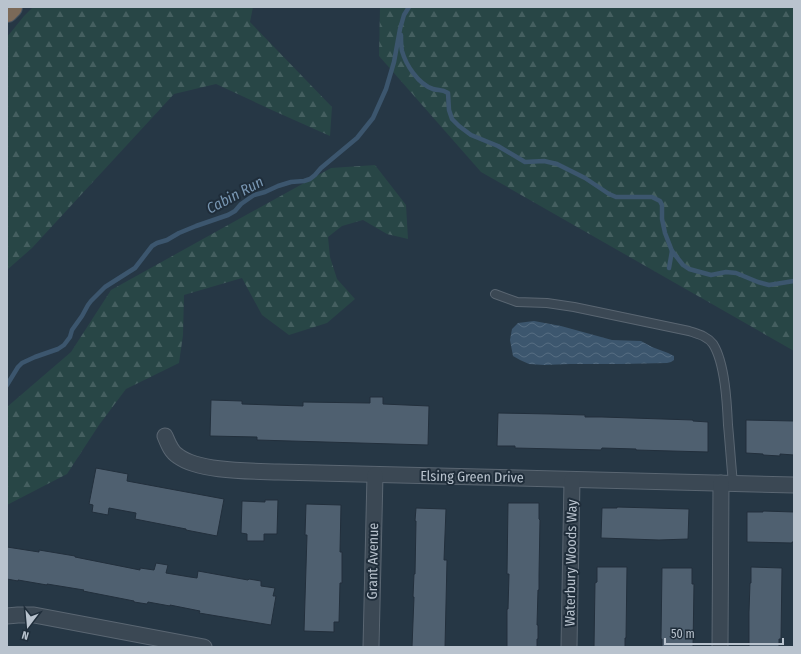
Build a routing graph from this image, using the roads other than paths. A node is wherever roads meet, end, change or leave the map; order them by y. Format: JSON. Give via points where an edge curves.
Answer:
{"nodes":[{"id":1,"x":10,"y":7,"type":"edge"},
{"id":2,"x":7,"y":11,"type":"edge"},
{"id":3,"x":495,"y":294,"type":"dead end"},
{"id":4,"x":165,"y":436,"type":"dead end"},
{"id":5,"x":376,"y":475,"type":"junction"},
{"id":6,"x":572,"y":480,"type":"junction"},
{"id":7,"x":727,"y":483,"type":"junction"},
{"id":8,"x":794,"y":485,"type":"edge"},
{"id":9,"x":7,"y":616,"type":"edge"},
{"id":10,"x":204,"y":647,"type":"edge"},
{"id":11,"x":371,"y":647,"type":"edge"},
{"id":12,"x":569,"y":647,"type":"edge"},
{"id":13,"x":720,"y":647,"type":"edge"}],
"edges":[{"from":1,"to":2,"type":"highway"},
{"from":3,"to":7,"type":"lane","via":[[517,302],[574,306],[689,331],[706,338],[718,354],[726,393]]},
{"from":4,"to":5,"type":"street","name":"Elsing Green Drive","via":[[170,448],[178,456],[205,466],[279,472]]},
{"from":5,"to":6,"type":"street","name":"Elsing Green Drive"},
{"from":5,"to":11,"type":"street","name":"Grant Avenue"},
{"from":6,"to":7,"type":"street","name":"Elsing Green Drive"},
{"from":6,"to":12,"type":"street","name":"Waterbury Woods Way"},
{"from":7,"to":8,"type":"street","name":"Elsing Green Drive"},
{"from":7,"to":13,"type":"street"},
{"from":9,"to":10,"type":"street","via":[[34,615]]}]}
